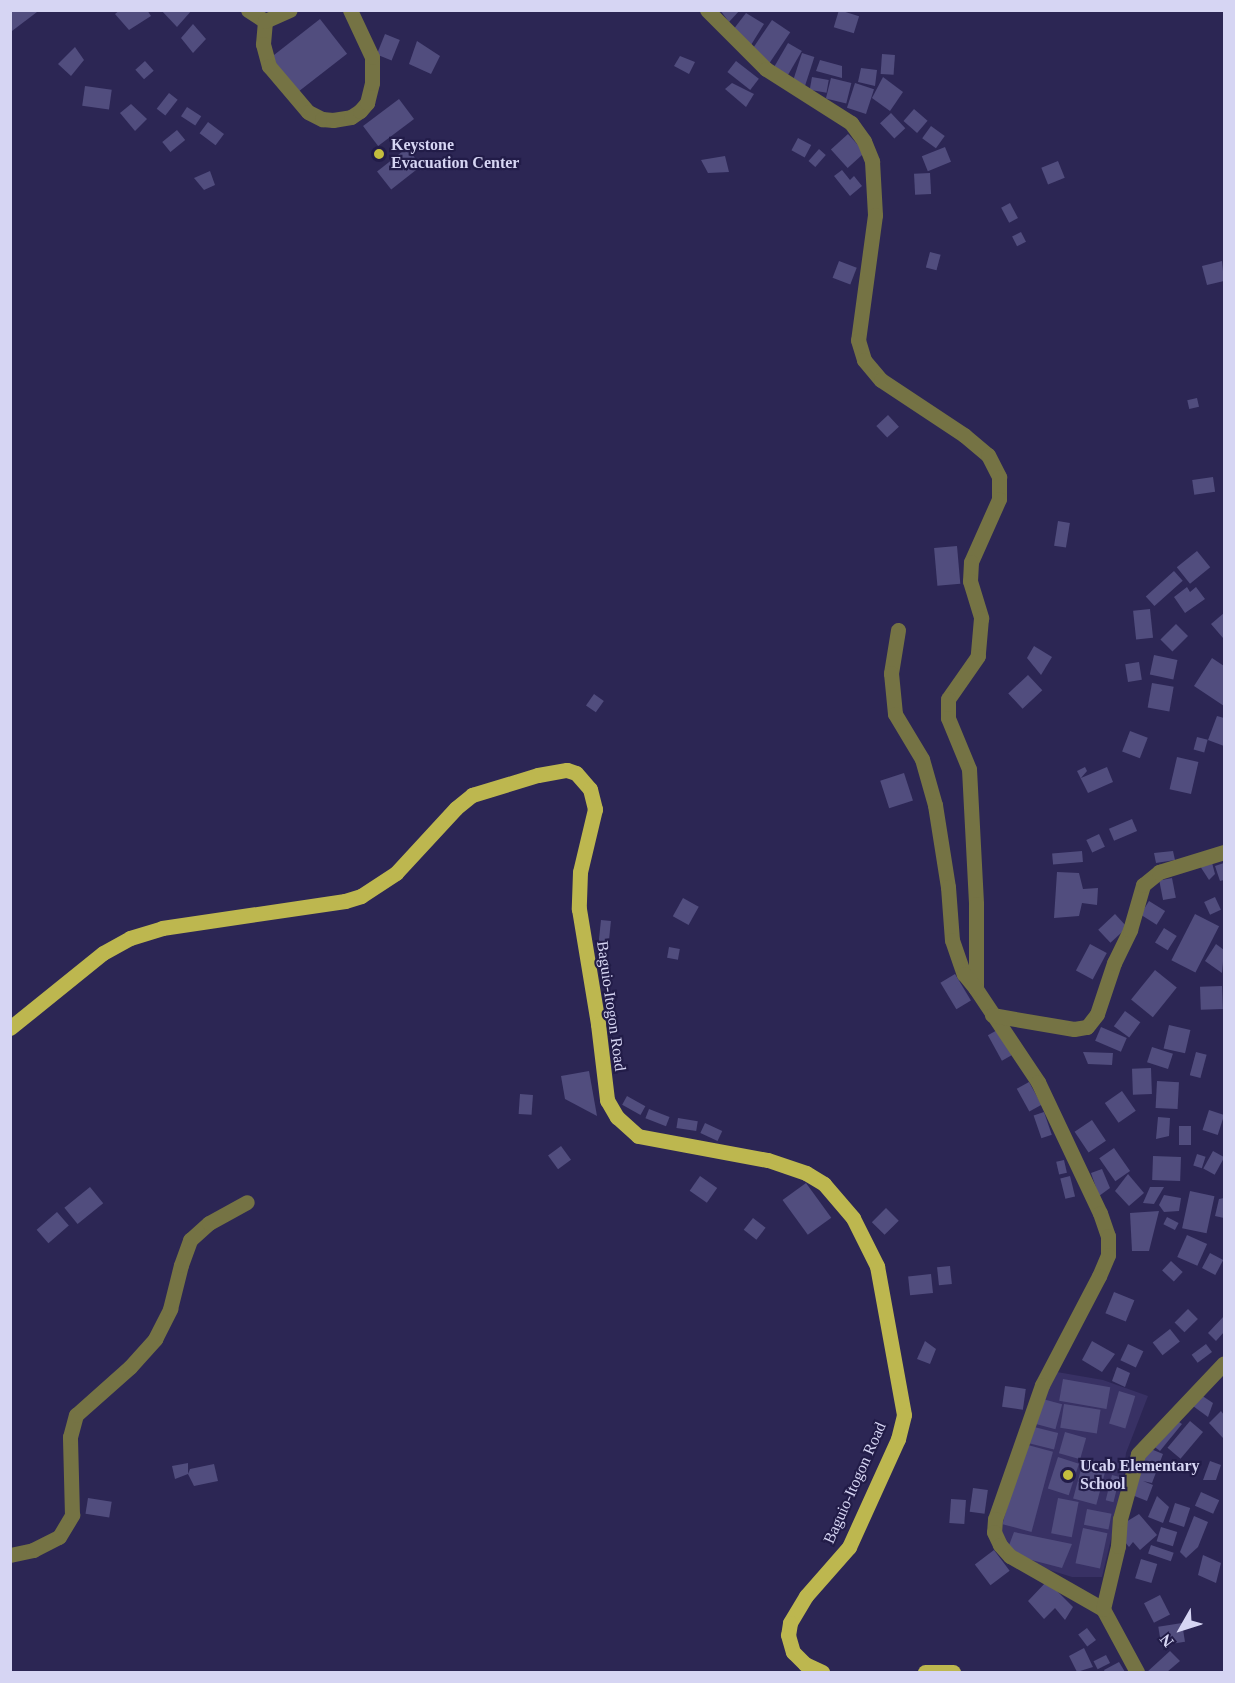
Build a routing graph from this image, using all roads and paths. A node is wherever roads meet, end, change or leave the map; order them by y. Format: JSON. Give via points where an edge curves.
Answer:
{"nodes":[{"id":1,"x":249,"y":10,"type":"edge"},
{"id":2,"x":290,"y":10,"type":"edge"},
{"id":3,"x":350,"y":10,"type":"edge"},
{"id":4,"x":706,"y":10,"type":"edge"},
{"id":5,"x":265,"y":21,"type":"junction"},
{"id":6,"x":898,"y":630,"type":"dead end"},
{"id":7,"x":1224,"y":852,"type":"edge"},
{"id":8,"x":976,"y":989,"type":"junction"},
{"id":9,"x":992,"y":1015,"type":"junction"},
{"id":10,"x":10,"y":1028,"type":"edge"},
{"id":11,"x":248,"y":1202,"type":"dead end"},
{"id":12,"x":1224,"y":1363,"type":"edge"},
{"id":13,"x":10,"y":1555,"type":"edge"},
{"id":14,"x":1103,"y":1608,"type":"junction"},
{"id":15,"x":822,"y":1672,"type":"edge"},
{"id":16,"x":925,"y":1672,"type":"edge"},
{"id":17,"x":953,"y":1672,"type":"edge"},
{"id":18,"x":1137,"y":1672,"type":"edge"}],
"edges":[{"from":1,"to":5,"type":"street"},
{"from":2,"to":5,"type":"street"},
{"from":3,"to":5,"type":"street","via":[[372,57],[372,83],[367,103],[360,111],[333,120],[308,112],[269,66],[263,44]]},
{"from":4,"to":8,"type":"street","via":[[766,69],[851,123],[864,141],[872,161],[875,214],[858,340],[864,360],[881,380],[988,455],[999,477],[999,499],[971,562],[970,581],[981,618],[978,656],[948,699],[948,718],[969,769]]},
{"from":6,"to":8,"type":"street","via":[[891,673],[895,714],[922,759],[935,805],[952,940],[964,974]]},
{"from":7,"to":9,"type":"street","via":[[1159,872],[1143,885],[1098,1014],[1087,1027],[1074,1029]]},
{"from":8,"to":9,"type":"street"},
{"from":9,"to":14,"type":"street","via":[[1038,1082],[1108,1236],[1108,1255],[1099,1276],[1042,1385],[993,1532],[1010,1556]]},
{"from":10,"to":15,"type":"main road","name":"Baguio-Itogon Road","via":[[104,953],[130,938],[162,928],[361,896],[396,873],[472,795],[538,775],[567,770],[576,773],[590,789],[595,809],[580,872],[579,909],[607,1100],[617,1117],[638,1136],[768,1160],[806,1173],[824,1184],[853,1218],[877,1266],[904,1415],[898,1439],[849,1546],[806,1596],[790,1623],[788,1635],[793,1653]]},
{"from":11,"to":13,"type":"street","via":[[209,1223],[190,1240],[170,1309],[155,1339],[76,1415],[70,1437],[72,1515],[59,1537],[33,1550]]},
{"from":12,"to":14,"type":"street","via":[[1138,1454],[1120,1519],[1118,1546]]},
{"from":14,"to":18,"type":"street"},
{"from":16,"to":17,"type":"main road"}]}
